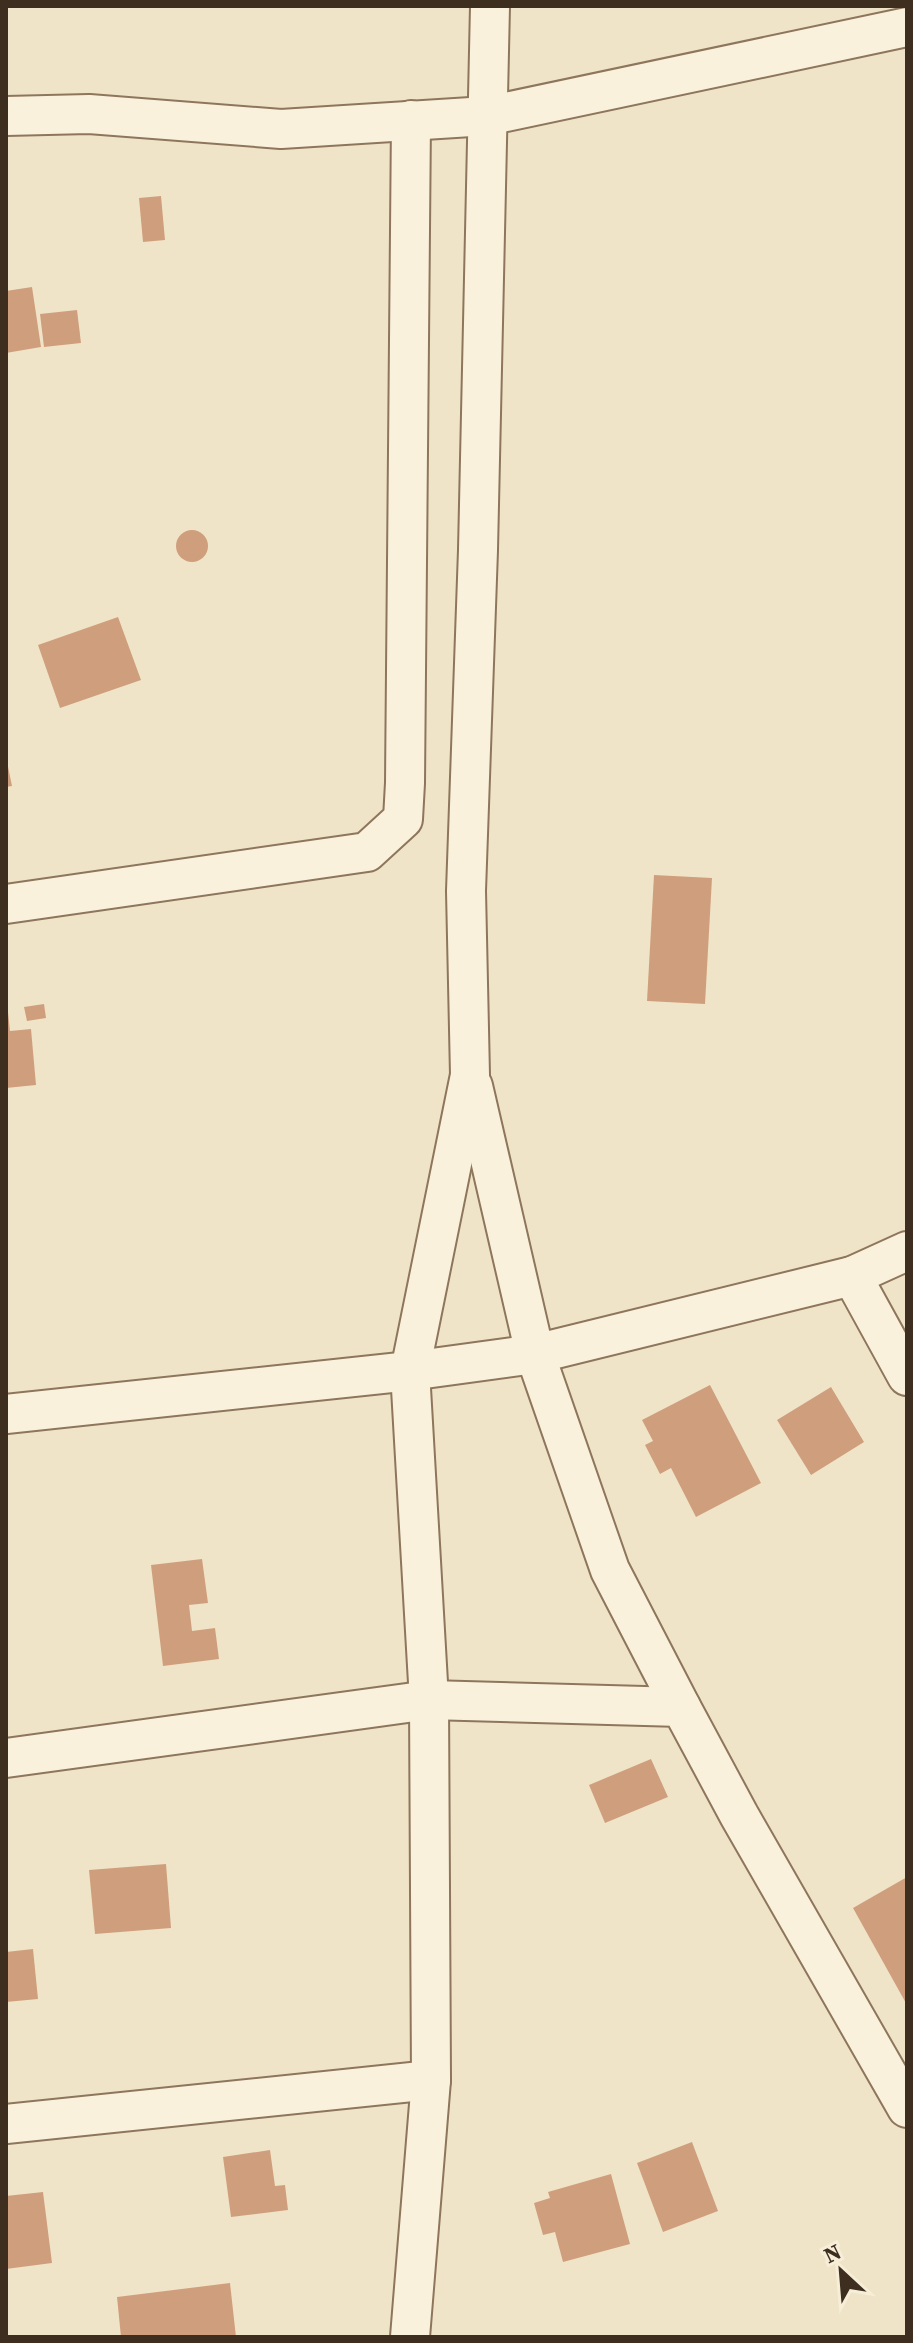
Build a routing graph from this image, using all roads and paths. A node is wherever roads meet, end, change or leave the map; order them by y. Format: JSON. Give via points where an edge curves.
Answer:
{"nodes":[{"id":1,"x":490,"y":6,"type":"edge"},
{"id":2,"x":907,"y":27,"type":"edge"},
{"id":3,"x":6,"y":116,"type":"edge"},
{"id":4,"x":487,"y":116,"type":"junction"},
{"id":5,"x":411,"y":120,"type":"junction"},
{"id":6,"x":6,"y":904,"type":"edge"},
{"id":7,"x":470,"y":1075,"type":"junction"},
{"id":8,"x":907,"y":1251,"type":"edge"},
{"id":9,"x":852,"y":1276,"type":"junction"},
{"id":10,"x":535,"y":1354,"type":"junction"},
{"id":11,"x":410,"y":1371,"type":"junction"},
{"id":12,"x":907,"y":1376,"type":"edge"},
{"id":13,"x":6,"y":1414,"type":"edge"},
{"id":14,"x":429,"y":1700,"type":"junction"},
{"id":15,"x":681,"y":1707,"type":"junction"},
{"id":16,"x":6,"y":1758,"type":"edge"},
{"id":17,"x":431,"y":2080,"type":"junction"},
{"id":18,"x":907,"y":2108,"type":"edge"},
{"id":19,"x":6,"y":2124,"type":"edge"},
{"id":20,"x":410,"y":2337,"type":"edge"}],
"edges":[{"from":1,"to":4,"type":"street"},
{"from":2,"to":4,"type":"street"},
{"from":3,"to":5,"type":"street","via":[[89,114],[281,129]]},
{"from":4,"to":5,"type":"street"},
{"from":4,"to":7,"type":"street","via":[[466,891]]},
{"from":5,"to":6,"type":"street","via":[[403,819],[367,852]]},
{"from":7,"to":10,"type":"street"},
{"from":7,"to":11,"type":"street"},
{"from":8,"to":9,"type":"street"},
{"from":9,"to":10,"type":"street"},
{"from":9,"to":12,"type":"street"},
{"from":10,"to":11,"type":"street"},
{"from":10,"to":15,"type":"street","via":[[610,1570]]},
{"from":11,"to":13,"type":"street"},
{"from":11,"to":14,"type":"street"},
{"from":14,"to":15,"type":"street"},
{"from":14,"to":16,"type":"street"},
{"from":14,"to":17,"type":"street"},
{"from":15,"to":18,"type":"street"},
{"from":17,"to":19,"type":"street"},
{"from":17,"to":20,"type":"street"}]}
